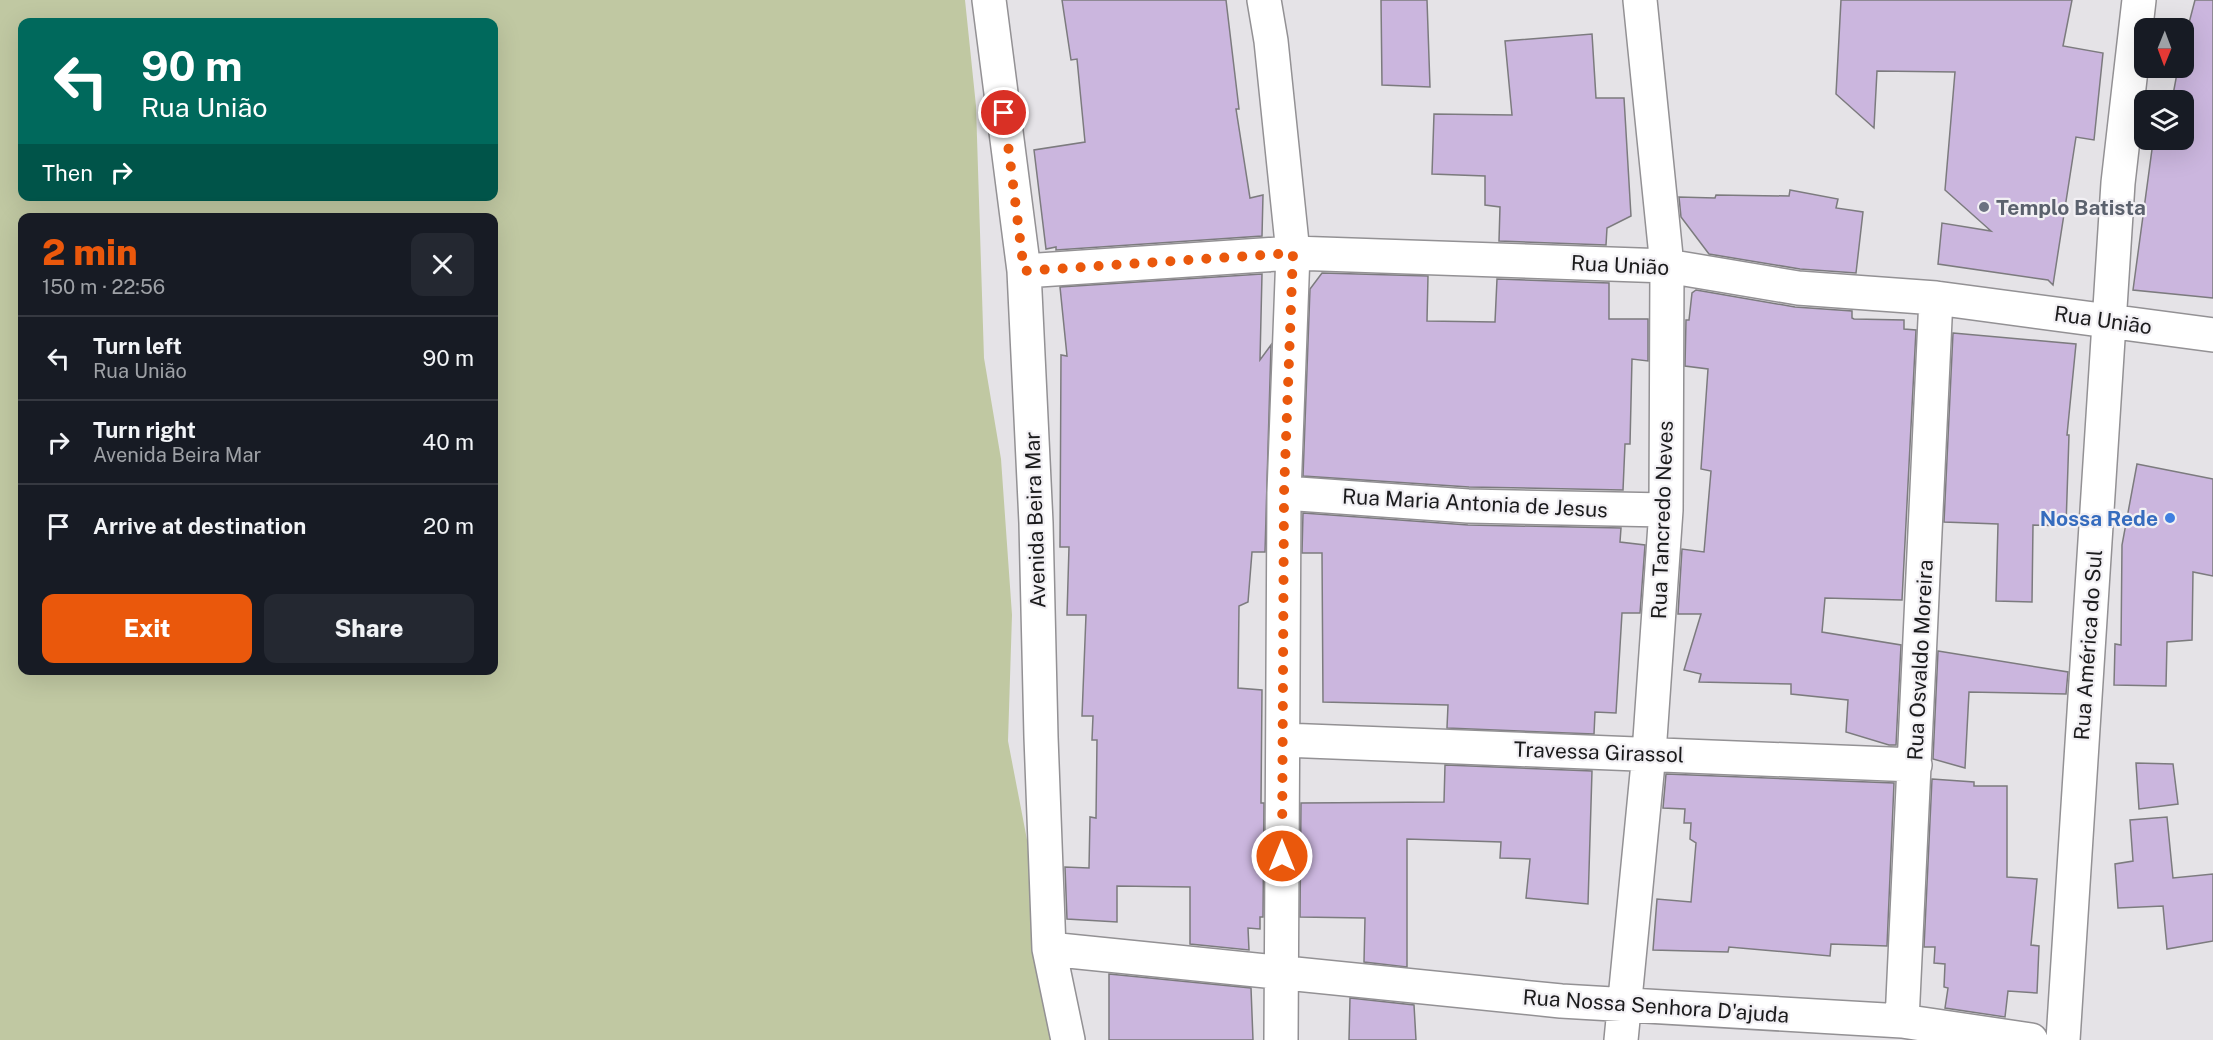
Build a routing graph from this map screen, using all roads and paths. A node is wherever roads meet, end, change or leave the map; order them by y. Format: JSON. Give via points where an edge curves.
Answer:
{"nodes":[{"id":1,"x":989,"y":0,"type":"edge"},
{"id":2,"x":1264,"y":0,"type":"edge"},
{"id":3,"x":1640,"y":0,"type":"edge"},
{"id":4,"x":2139,"y":0,"type":"edge"},
{"id":5,"x":1293,"y":253,"type":"junction"},
{"id":6,"x":1667,"y":266,"type":"junction"},
{"id":7,"x":1024,"y":271,"type":"junction"},
{"id":8,"x":1936,"y":298,"type":"junction"},
{"id":9,"x":2109,"y":320,"type":"junction"},
{"id":10,"x":2213,"y":335,"type":"edge"},
{"id":11,"x":1284,"y":493,"type":"junction"},
{"id":12,"x":1666,"y":510,"type":"junction"},
{"id":13,"x":1283,"y":740,"type":"junction"},
{"id":14,"x":1649,"y":753,"type":"junction"},
{"id":15,"x":1915,"y":765,"type":"junction"},
{"id":16,"x":1049,"y":949,"type":"junction"},
{"id":17,"x":1281,"y":972,"type":"junction"},
{"id":18,"x":1623,"y":1006,"type":"junction"},
{"id":19,"x":1902,"y":1021,"type":"junction"},
{"id":20,"x":1068,"y":1040,"type":"edge"},
{"id":21,"x":1281,"y":1040,"type":"edge"},
{"id":22,"x":1621,"y":1040,"type":"edge"},
{"id":23,"x":2031,"y":1040,"type":"edge"},
{"id":24,"x":2063,"y":1040,"type":"edge"}],
"edges":[{"from":1,"to":7,"type":"street","name":"Avenida Beira Mar"},
{"from":2,"to":5,"type":"street"},
{"from":3,"to":6,"type":"street","name":"Rua Tancredo Neves"},
{"from":4,"to":9,"type":"street","name":"Rua América do Sul","via":[[2118,183]]},
{"from":5,"to":6,"type":"street","name":"Rua União"},
{"from":5,"to":7,"type":"street","name":"Rua União"},
{"from":5,"to":11,"type":"street"},
{"from":6,"to":8,"type":"street","name":"Rua União","via":[[1798,288]]},
{"from":6,"to":12,"type":"street","name":"Rua Tancredo Neves"},
{"from":7,"to":16,"type":"street","name":"Avenida Beira Mar"},
{"from":8,"to":9,"type":"street","name":"Rua União"},
{"from":8,"to":15,"type":"street","name":"Rua Osvaldo Moreira"},
{"from":9,"to":10,"type":"street","name":"Rua União"},
{"from":9,"to":24,"type":"street","name":"Rua América do Sul"},
{"from":11,"to":12,"type":"street","name":"Rua Maria Antonia de Jesus","via":[[1468,506]]},
{"from":11,"to":13,"type":"street"},
{"from":12,"to":14,"type":"street","name":"Rua Tancredo Neves"},
{"from":13,"to":14,"type":"street","name":"Travessa Girassol"},
{"from":13,"to":17,"type":"street"},
{"from":14,"to":15,"type":"street","name":"Travessa Girassol"},
{"from":14,"to":18,"type":"street","name":"Rua Tancredo Neves"},
{"from":15,"to":19,"type":"street","name":"Rua Osvaldo Moreira"},
{"from":16,"to":17,"type":"street","name":"Rua Nossa Senhora D'ajuda"},
{"from":16,"to":20,"type":"street","name":"Avenida Beira Mar"},
{"from":17,"to":18,"type":"street","name":"Rua Nossa Senhora D'ajuda"},
{"from":17,"to":21,"type":"street"},
{"from":18,"to":19,"type":"street","name":"Rua Nossa Senhora D'ajuda"},
{"from":18,"to":22,"type":"street","name":"Rua Tancredo Neves"},
{"from":19,"to":23,"type":"street","name":"Rua Nossa Senhora D'ajuda"}]}
